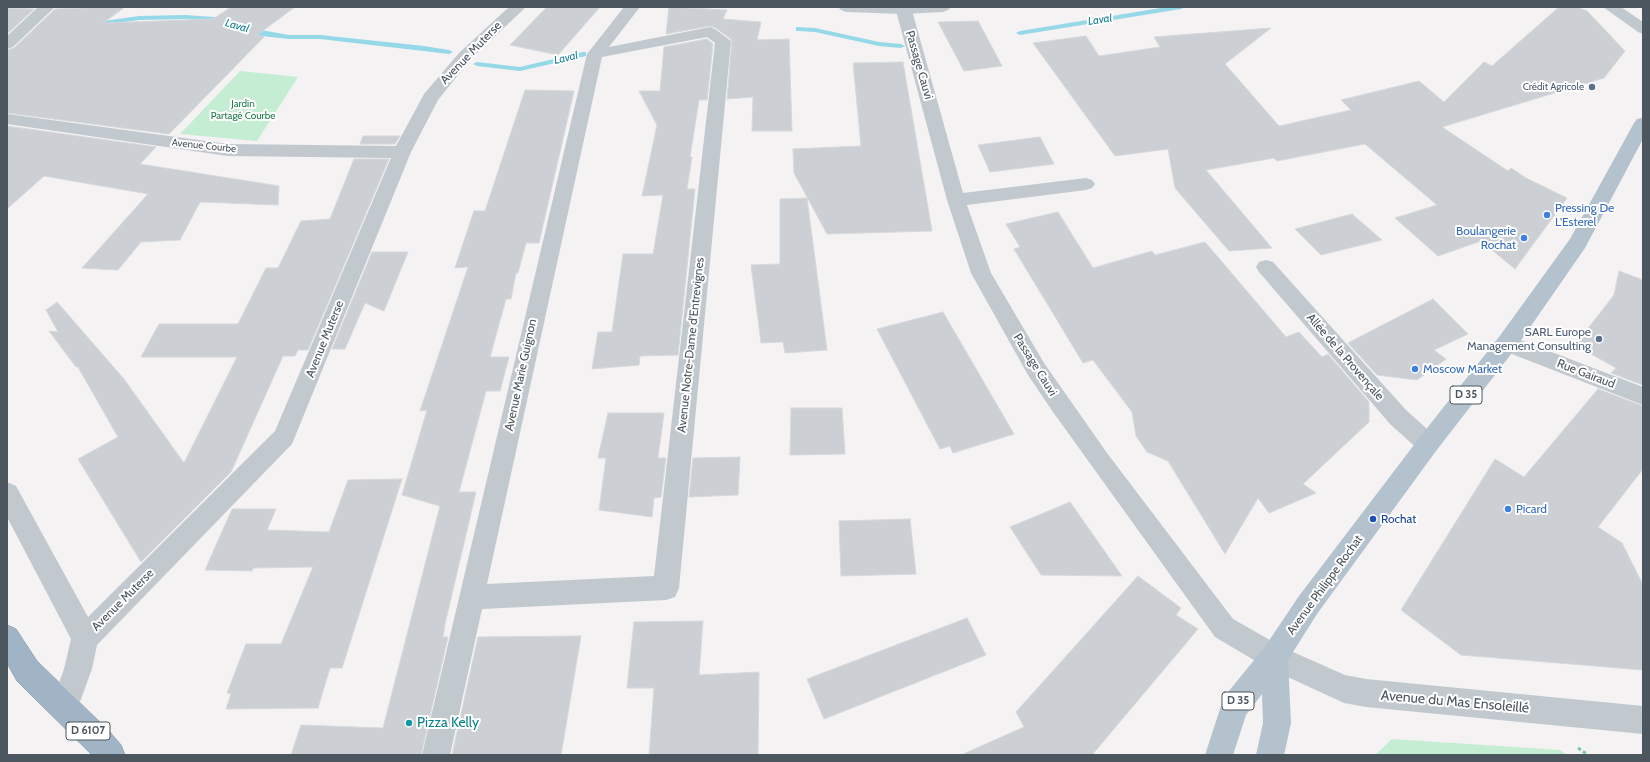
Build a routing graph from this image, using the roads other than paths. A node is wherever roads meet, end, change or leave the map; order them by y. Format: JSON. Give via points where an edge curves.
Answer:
{"nodes":[{"id":1,"x":47,"y":7,"type":"edge"},
{"id":2,"x":518,"y":7,"type":"edge"},
{"id":3,"x":632,"y":7,"type":"edge"},
{"id":4,"x":846,"y":7,"type":"edge"},
{"id":5,"x":943,"y":7,"type":"edge"},
{"id":6,"x":1611,"y":7,"type":"edge"},
{"id":7,"x":903,"y":8,"type":"edge"},
{"id":8,"x":1643,"y":29,"type":"edge"},
{"id":9,"x":7,"y":44,"type":"edge"},
{"id":10,"x":595,"y":54,"type":"junction"},
{"id":11,"x":7,"y":119,"type":"edge"},
{"id":12,"x":1643,"y":123,"type":"edge"},
{"id":13,"x":402,"y":152,"type":"junction"},
{"id":14,"x":1086,"y":184,"type":"dead end"},
{"id":15,"x":956,"y":200,"type":"junction"},
{"id":16,"x":1266,"y":267,"type":"dead end"},
{"id":17,"x":1508,"y":343,"type":"junction"},
{"id":18,"x":1643,"y":396,"type":"edge"},
{"id":19,"x":1428,"y":444,"type":"junction"},
{"id":20,"x":7,"y":493,"type":"edge"},
{"id":21,"x":472,"y":597,"type":"junction"},
{"id":22,"x":7,"y":638,"type":"edge"},
{"id":23,"x":85,"y":638,"type":"junction"},
{"id":24,"x":1274,"y":657,"type":"junction"},
{"id":25,"x":64,"y":708,"type":"junction"},
{"id":26,"x":1643,"y":720,"type":"edge"},
{"id":27,"x":111,"y":755,"type":"edge"},
{"id":28,"x":436,"y":755,"type":"edge"},
{"id":29,"x":1219,"y":755,"type":"edge"},
{"id":30,"x":1270,"y":755,"type":"edge"}],
"edges":[{"from":1,"to":9,"type":"street"},
{"from":2,"to":13,"type":"street","name":"Avenue Muterse","via":[[465,56],[430,98]]},
{"from":3,"to":10,"type":"street","name":"Avenue Marie Guignon"},
{"from":4,"to":7,"type":"street"},
{"from":5,"to":7,"type":"street"},
{"from":6,"to":8,"type":"street"},
{"from":7,"to":15,"type":"street","name":"Passage Cauvi"},
{"from":10,"to":21,"type":"street","name":"Avenue Marie Guignon"},
{"from":10,"to":21,"type":"street","name":"Avenue Notre-Dame d'Entrevignes","via":[[710,32],[723,41],[666,588]]},
{"from":11,"to":13,"type":"street","name":"Avenue Courbe","via":[[228,150]]},
{"from":12,"to":17,"type":"main road","name":"Avenue Philippe Rochat","number":"D 35","via":[[1578,244]]},
{"from":13,"to":23,"type":"street","name":"Avenue Muterse","via":[[284,436]]},
{"from":14,"to":15,"type":"street"},
{"from":15,"to":24,"type":"street","name":"Passage Cauvi","via":[[981,273],[1036,369],[1061,406],[1224,628]]},
{"from":16,"to":19,"type":"street","name":"Allée de la Provençale","via":[[1398,417]]},
{"from":17,"to":18,"type":"street","name":"Rue Gairaud"},
{"from":17,"to":19,"type":"main road","name":"Avenue Philippe Rochat","number":"D 35"},
{"from":19,"to":24,"type":"main road","name":"Avenue Philippe Rochat","number":"D 35","via":[[1308,605]]},
{"from":20,"to":23,"type":"street"},
{"from":21,"to":28,"type":"street","name":"Avenue Marie Guignon"},
{"from":22,"to":25,"type":"highway","number":"D 6107","via":[[27,672]]},
{"from":23,"to":25,"type":"street","via":[[78,669]]},
{"from":24,"to":26,"type":"street","name":"Avenue du Mas Ensoleillé","via":[[1344,689],[1366,693]]},
{"from":24,"to":29,"type":"main road","name":"Avenue Philippe Rochat","number":"D 35","via":[[1234,707]]},
{"from":24,"to":30,"type":"main road","via":[[1277,723]]},
{"from":25,"to":27,"type":"highway","number":"D 6107"}]}
